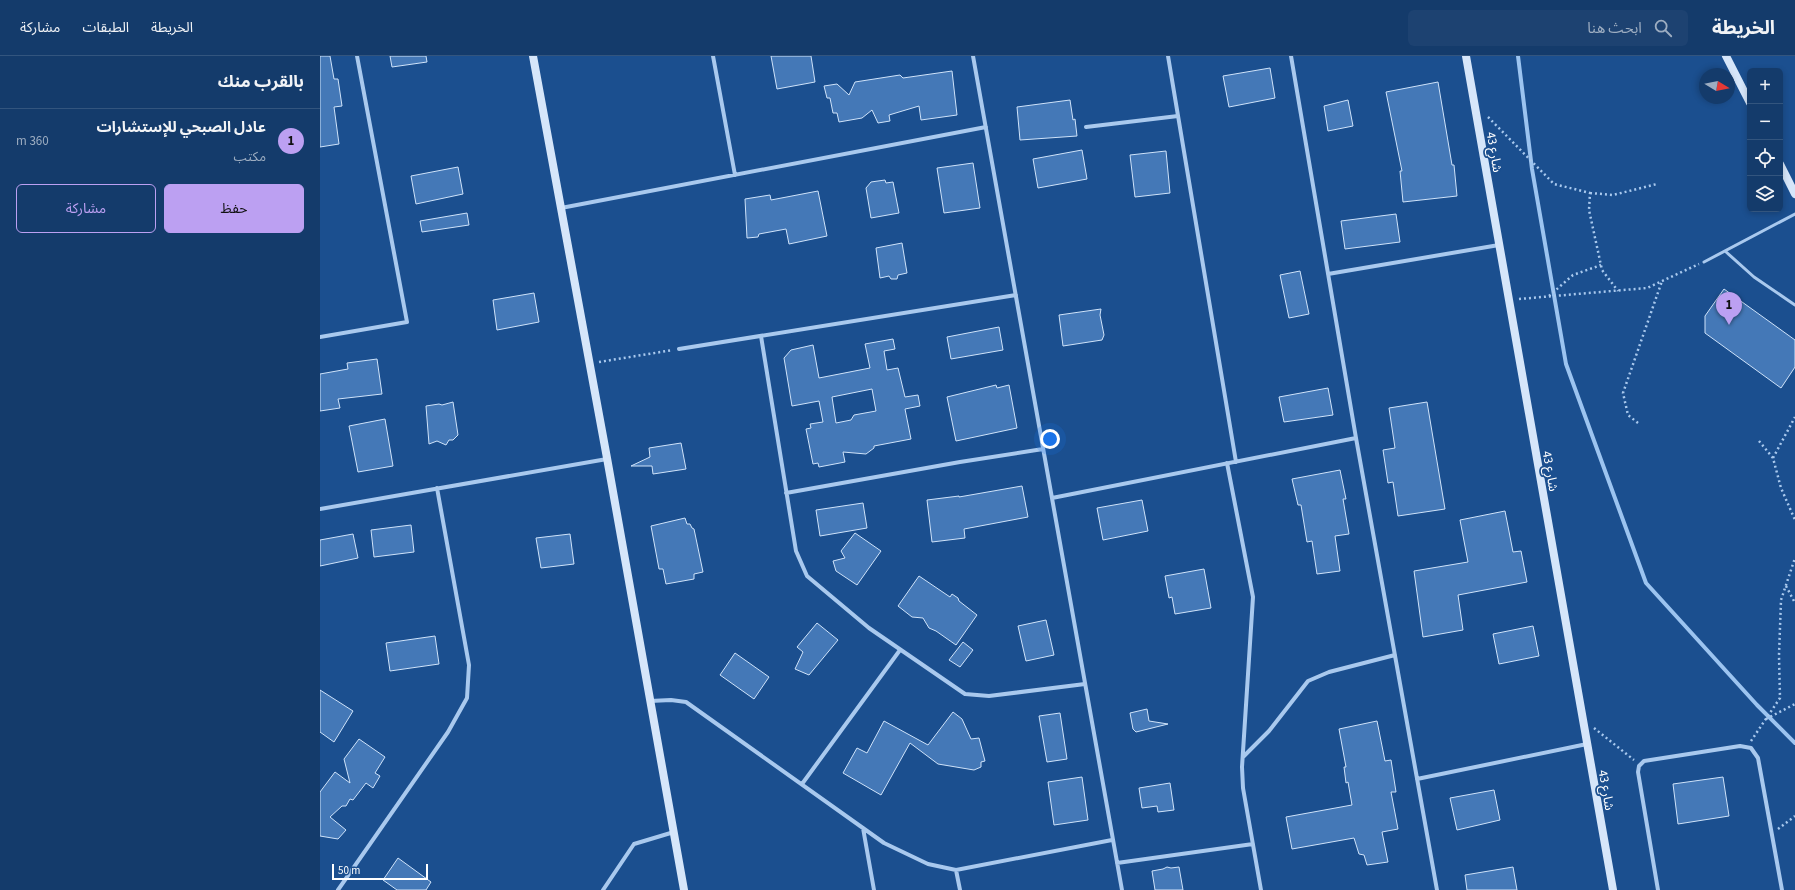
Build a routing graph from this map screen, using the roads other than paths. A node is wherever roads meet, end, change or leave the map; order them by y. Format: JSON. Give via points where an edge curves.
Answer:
{"nodes":[{"id":1,"x":358,"y":56,"type":"edge"},
{"id":2,"x":533,"y":56,"type":"edge"},
{"id":3,"x":714,"y":56,"type":"edge"},
{"id":4,"x":973,"y":56,"type":"edge"},
{"id":5,"x":1168,"y":56,"type":"edge"},
{"id":6,"x":1291,"y":56,"type":"edge"},
{"id":7,"x":1466,"y":56,"type":"edge"},
{"id":8,"x":1726,"y":56,"type":"edge"},
{"id":9,"x":1747,"y":97,"type":"edge"},
{"id":10,"x":1178,"y":116,"type":"junction"},
{"id":11,"x":986,"y":127,"type":"junction"},
{"id":12,"x":1086,"y":127,"type":"dead end"},
{"id":13,"x":1783,"y":170,"type":"edge"},
{"id":14,"x":735,"y":175,"type":"junction"},
{"id":15,"x":1795,"y":194,"type":"edge"},
{"id":16,"x":561,"y":208,"type":"junction"},
{"id":17,"x":1795,"y":214,"type":"edge"},
{"id":18,"x":1499,"y":245,"type":"junction"},
{"id":19,"x":1725,"y":251,"type":"junction"},
{"id":20,"x":1704,"y":262,"type":"road end"},
{"id":21,"x":1328,"y":274,"type":"junction"},
{"id":22,"x":1016,"y":295,"type":"junction"},
{"id":23,"x":1795,"y":305,"type":"edge"},
{"id":24,"x":761,"y":336,"type":"junction"},
{"id":25,"x":320,"y":337,"type":"edge"},
{"id":26,"x":679,"y":349,"type":"road end"},
{"id":27,"x":1356,"y":438,"type":"junction"},
{"id":28,"x":1043,"y":449,"type":"junction"},
{"id":29,"x":607,"y":458,"type":"junction"},
{"id":30,"x":1236,"y":462,"type":"junction"},
{"id":31,"x":1227,"y":463,"type":"junction"},
{"id":32,"x":437,"y":488,"type":"junction"},
{"id":33,"x":786,"y":493,"type":"junction"},
{"id":34,"x":1052,"y":498,"type":"junction"},
{"id":35,"x":320,"y":509,"type":"edge"},
{"id":36,"x":900,"y":650,"type":"junction"},
{"id":37,"x":1395,"y":655,"type":"junction"},
{"id":38,"x":1085,"y":684,"type":"junction"},
{"id":39,"x":650,"y":701,"type":"junction"},
{"id":40,"x":1587,"y":744,"type":"junction"},
{"id":41,"x":1242,"y":757,"type":"junction"},
{"id":42,"x":1417,"y":779,"type":"junction"},
{"id":43,"x":802,"y":784,"type":"junction"},
{"id":44,"x":863,"y":828,"type":"junction"},
{"id":45,"x":674,"y":832,"type":"junction"},
{"id":46,"x":1112,"y":840,"type":"junction"},
{"id":47,"x":1253,"y":844,"type":"junction"},
{"id":48,"x":1117,"y":864,"type":"junction"},
{"id":49,"x":956,"y":870,"type":"junction"},
{"id":50,"x":338,"y":890,"type":"edge"},
{"id":51,"x":603,"y":890,"type":"edge"},
{"id":52,"x":684,"y":890,"type":"edge"},
{"id":53,"x":874,"y":890,"type":"edge"},
{"id":54,"x":960,"y":890,"type":"edge"},
{"id":55,"x":1122,"y":890,"type":"edge"},
{"id":56,"x":1261,"y":890,"type":"edge"},
{"id":57,"x":1437,"y":890,"type":"edge"},
{"id":58,"x":1613,"y":890,"type":"edge"},
{"id":59,"x":1658,"y":890,"type":"edge"},
{"id":60,"x":1782,"y":890,"type":"edge"}],
"edges":[{"from":1,"to":25,"type":"street","via":[[407,322]]},
{"from":2,"to":16,"type":"street"},
{"from":3,"to":14,"type":"street"},
{"from":4,"to":11,"type":"street"},
{"from":5,"to":10,"type":"street"},
{"from":6,"to":21,"type":"street"},
{"from":7,"to":18,"type":"street","name":"شارع 43"},
{"from":8,"to":9,"type":"street"},
{"from":10,"to":12,"type":"street"},
{"from":10,"to":30,"type":"street"},
{"from":11,"to":14,"type":"street"},
{"from":11,"to":22,"type":"street"},
{"from":13,"to":15,"type":"street"},
{"from":14,"to":16,"type":"street"},
{"from":16,"to":29,"type":"street"},
{"from":17,"to":19,"type":"lane"},
{"from":18,"to":21,"type":"street"},
{"from":18,"to":40,"type":"street","name":"شارع 43"},
{"from":19,"to":20,"type":"lane"},
{"from":19,"to":23,"type":"lane","via":[[1754,277]]},
{"from":21,"to":27,"type":"street"},
{"from":22,"to":24,"type":"street"},
{"from":22,"to":28,"type":"street"},
{"from":24,"to":26,"type":"street"},
{"from":24,"to":33,"type":"street"},
{"from":27,"to":30,"type":"street"},
{"from":27,"to":37,"type":"street"},
{"from":28,"to":33,"type":"street"},
{"from":28,"to":34,"type":"street"},
{"from":29,"to":32,"type":"street"},
{"from":29,"to":39,"type":"street"},
{"from":30,"to":31,"type":"street"},
{"from":31,"to":34,"type":"street"},
{"from":31,"to":41,"type":"street","via":[[1253,597]]},
{"from":32,"to":35,"type":"street"},
{"from":32,"to":50,"type":"street","via":[[470,665],[467,698],[448,732]]},
{"from":33,"to":36,"type":"street","via":[[796,551],[807,576],[869,628]]},
{"from":34,"to":38,"type":"street"},
{"from":36,"to":38,"type":"street","via":[[965,694],[989,696]]},
{"from":36,"to":43,"type":"street"},
{"from":37,"to":41,"type":"street","via":[[1329,672],[1308,681],[1269,731]]},
{"from":37,"to":42,"type":"street"},
{"from":38,"to":46,"type":"street"},
{"from":39,"to":43,"type":"street","via":[[686,702]]},
{"from":39,"to":45,"type":"street"},
{"from":40,"to":42,"type":"street"},
{"from":40,"to":58,"type":"street","name":"شارع 43"},
{"from":41,"to":47,"type":"street","via":[[1243,788]]},
{"from":42,"to":57,"type":"street"},
{"from":43,"to":44,"type":"street"},
{"from":44,"to":49,"type":"street","via":[[884,843],[928,864]]},
{"from":44,"to":53,"type":"street"},
{"from":45,"to":51,"type":"street","via":[[634,844]]},
{"from":45,"to":52,"type":"street"},
{"from":46,"to":48,"type":"street"},
{"from":46,"to":49,"type":"street"},
{"from":47,"to":48,"type":"street"},
{"from":47,"to":56,"type":"street"},
{"from":48,"to":55,"type":"street"},
{"from":49,"to":54,"type":"street"},
{"from":59,"to":60,"type":"street","via":[[1638,772],[1640,765],[1644,761],[1740,746],[1755,752],[1758,758]]}]}
